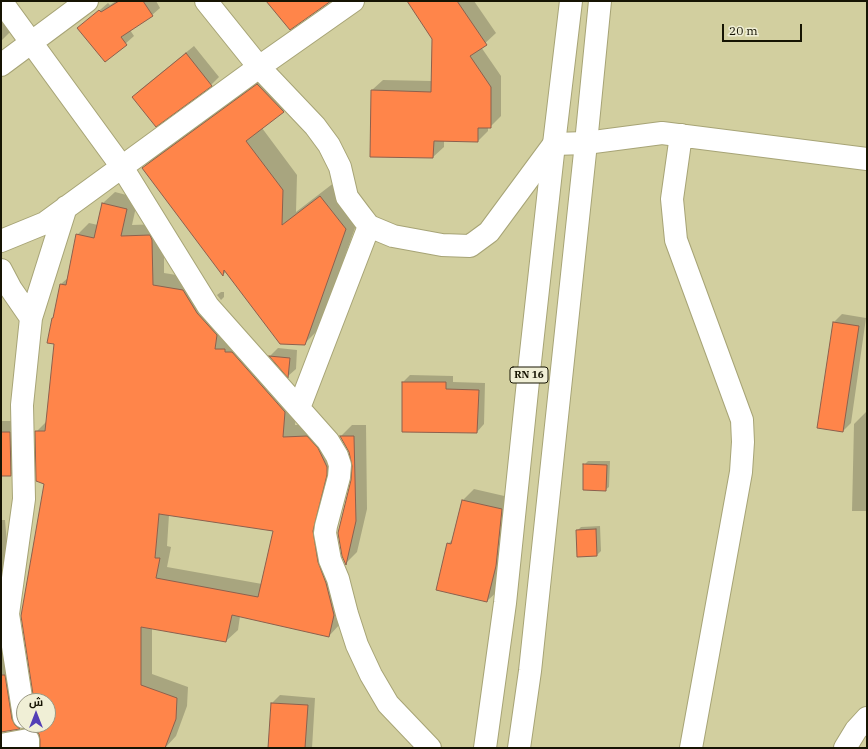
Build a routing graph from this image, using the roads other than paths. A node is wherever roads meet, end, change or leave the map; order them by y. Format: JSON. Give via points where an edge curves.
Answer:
{"nodes":[{"id":1,"x":1,"y":1,"type":"edge"},
{"id":2,"x":87,"y":1,"type":"edge"},
{"id":3,"x":206,"y":1,"type":"edge"},
{"id":4,"x":353,"y":1,"type":"edge"},
{"id":5,"x":571,"y":1,"type":"edge"},
{"id":6,"x":600,"y":1,"type":"edge"},
{"id":7,"x":31,"y":42,"type":"junction"},
{"id":8,"x":1,"y":65,"type":"edge"},
{"id":9,"x":259,"y":67,"type":"junction"},
{"id":10,"x":681,"y":135,"type":"junction"},
{"id":11,"x":586,"y":143,"type":"junction"},
{"id":12,"x":554,"y":144,"type":"junction"},
{"id":13,"x":867,"y":159,"type":"edge"},
{"id":14,"x":122,"y":167,"type":"junction"},
{"id":15,"x":66,"y":207,"type":"junction"},
{"id":16,"x":369,"y":226,"type":"junction"},
{"id":17,"x":1,"y":241,"type":"edge"},
{"id":18,"x":1,"y":270,"type":"edge"},
{"id":19,"x":31,"y":318,"type":"junction"},
{"id":20,"x":299,"y":408,"type":"junction"},
{"id":21,"x":20,"y":693,"type":"edge"},
{"id":22,"x":867,"y":718,"type":"edge"},
{"id":23,"x":27,"y":738,"type":"edge"},
{"id":24,"x":1,"y":745,"type":"edge"},
{"id":25,"x":430,"y":748,"type":"edge"},
{"id":26,"x":486,"y":748,"type":"edge"},
{"id":27,"x":519,"y":748,"type":"edge"},
{"id":28,"x":691,"y":748,"type":"edge"},
{"id":29,"x":845,"y":748,"type":"edge"}],
"edges":[{"from":1,"to":7,"type":"street"},
{"from":2,"to":7,"type":"street"},
{"from":3,"to":9,"type":"street"},
{"from":4,"to":9,"type":"street"},
{"from":5,"to":12,"type":"street","number":"RN 16"},
{"from":6,"to":11,"type":"street","number":"RN 16"},
{"from":7,"to":8,"type":"street"},
{"from":7,"to":14,"type":"street"},
{"from":9,"to":14,"type":"street"},
{"from":9,"to":16,"type":"street","via":[[315,126],[329,145],[340,167],[347,198]]},
{"from":10,"to":11,"type":"street","via":[[662,133]]},
{"from":10,"to":13,"type":"street"},
{"from":10,"to":28,"type":"street","via":[[672,199],[676,240],[742,420],[743,442],[741,472]]},
{"from":11,"to":12,"type":"street"},
{"from":11,"to":27,"type":"street","number":"RN 16","via":[[530,671]]},
{"from":12,"to":16,"type":"street","via":[[489,232],[470,246],[442,246],[393,236]]},
{"from":12,"to":26,"type":"street","number":"RN 16","via":[[505,603]]},
{"from":14,"to":15,"type":"street"},
{"from":14,"to":20,"type":"street","via":[[208,306]]},
{"from":15,"to":17,"type":"street","via":[[45,223]]},
{"from":15,"to":19,"type":"street"},
{"from":16,"to":20,"type":"street"},
{"from":18,"to":19,"type":"street"},
{"from":19,"to":21,"type":"street","via":[[22,405],[24,499],[8,614]]},
{"from":20,"to":25,"type":"street","via":[[328,441],[340,465],[340,477],[325,533],[330,560],[357,645],[388,704]]},
{"from":22,"to":29,"type":"street"},
{"from":23,"to":24,"type":"street"}]}
